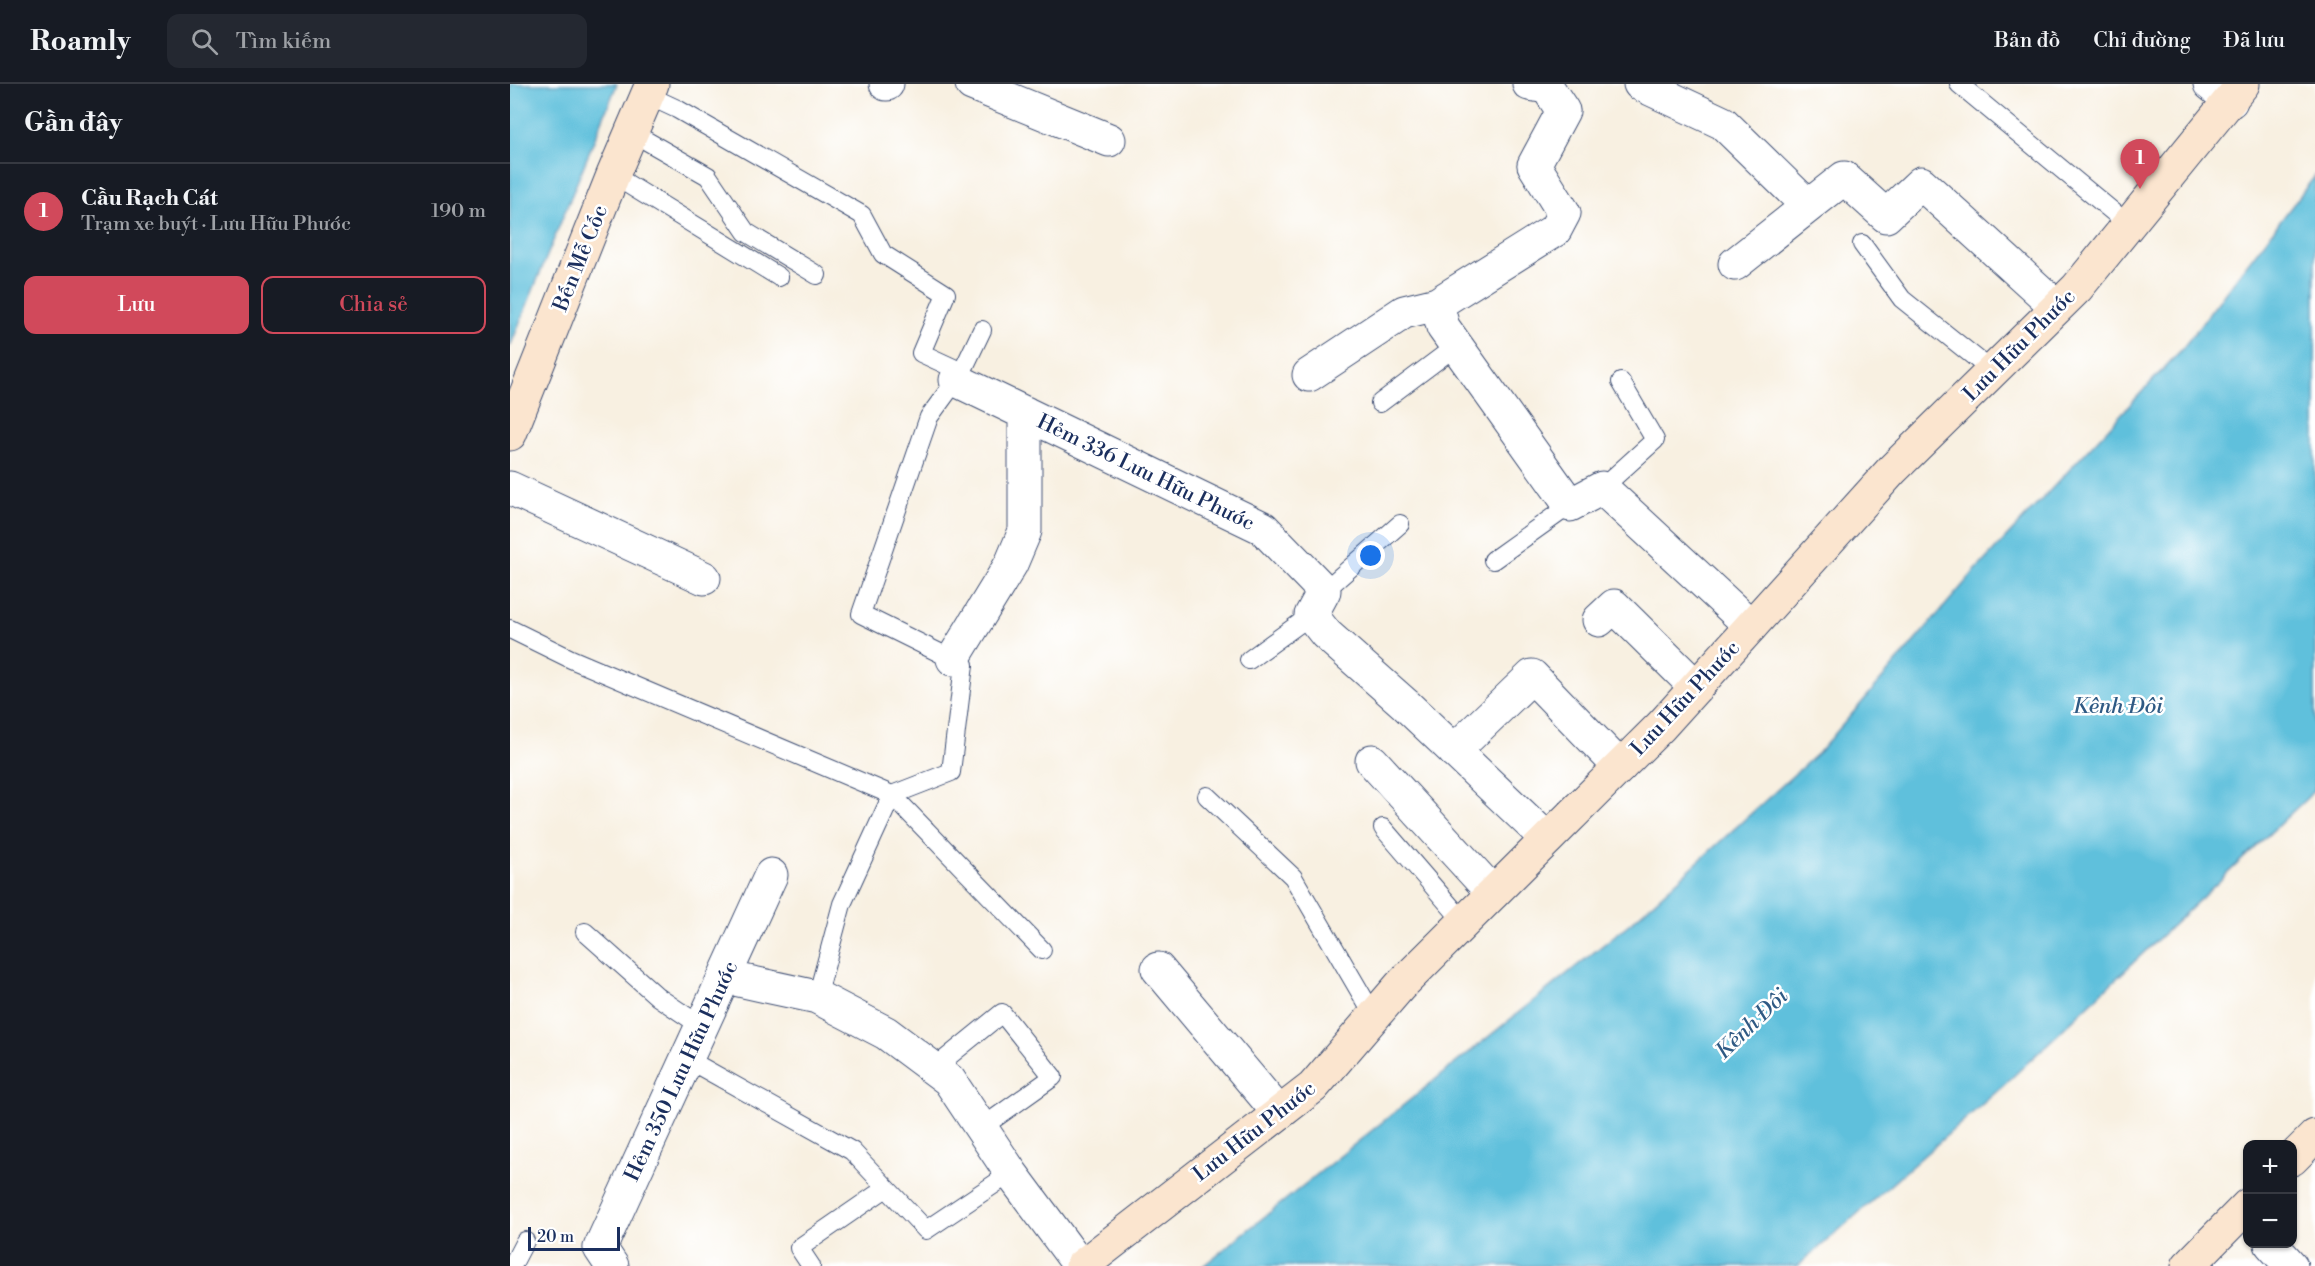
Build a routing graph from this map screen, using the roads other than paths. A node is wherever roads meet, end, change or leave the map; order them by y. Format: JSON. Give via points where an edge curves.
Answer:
{"nodes":[{"id":1,"x":972,"y":84,"type":"edge"},
{"id":2,"x":1529,"y":84,"type":"edge"},
{"id":3,"x":1640,"y":84,"type":"edge"},
{"id":4,"x":1959,"y":84,"type":"edge"},
{"id":5,"x":650,"y":89,"type":"edge"},
{"id":6,"x":2228,"y":90,"type":"edge"},
{"id":7,"x":631,"y":132,"type":"junction"},
{"id":8,"x":1109,"y":140,"type":"dead end"},
{"id":9,"x":613,"y":175,"type":"junction"},
{"id":10,"x":1808,"y":206,"type":"junction"},
{"id":11,"x":2129,"y":225,"type":"junction"},
{"id":12,"x":1862,"y":244,"type":"dead end"},
{"id":13,"x":1735,"y":264,"type":"dead end"},
{"id":14,"x":817,"y":275,"type":"dead end"},
{"id":15,"x":779,"y":277,"type":"dead end"},
{"id":16,"x":1437,"y":304,"type":"junction"},
{"id":17,"x":2057,"y":307,"type":"junction"},
{"id":18,"x":982,"y":330,"type":"dead end"},
{"id":19,"x":1456,"y":346,"type":"junction"},
{"id":20,"x":1992,"y":371,"type":"junction"},
{"id":21,"x":1309,"y":375,"type":"dead end"},
{"id":22,"x":959,"y":376,"type":"junction"},
{"id":23,"x":1621,"y":382,"type":"dead end"},
{"id":24,"x":1380,"y":403,"type":"dead end"},
{"id":25,"x":1025,"y":413,"type":"junction"},
{"id":26,"x":510,"y":434,"type":"edge"},
{"id":27,"x":510,"y":488,"type":"edge"},
{"id":28,"x":1602,"y":488,"type":"junction"},
{"id":29,"x":1570,"y":505,"type":"junction"},
{"id":30,"x":1400,"y":524,"type":"dead end"},
{"id":31,"x":1493,"y":560,"type":"dead end"},
{"id":32,"x":704,"y":578,"type":"dead end"},
{"id":33,"x":1317,"y":603,"type":"junction"},
{"id":34,"x":1599,"y":620,"type":"dead end"},
{"id":35,"x":1751,"y":626,"type":"junction"},
{"id":36,"x":510,"y":629,"type":"edge"},
{"id":37,"x":952,"y":659,"type":"junction"},
{"id":38,"x":1249,"y":660,"type":"dead end"},
{"id":39,"x":1696,"y":687,"type":"junction"},
{"id":40,"x":1454,"y":750,"type":"junction"},
{"id":41,"x":1372,"y":761,"type":"dead end"},
{"id":42,"x":1620,"y":767,"type":"junction"},
{"id":43,"x":892,"y":795,"type":"junction"},
{"id":44,"x":1207,"y":796,"type":"dead end"},
{"id":45,"x":1383,"y":828,"type":"dead end"},
{"id":46,"x":1547,"y":839,"type":"junction"},
{"id":47,"x":771,"y":875,"type":"dead end"},
{"id":48,"x":1493,"y":893,"type":"junction"},
{"id":49,"x":1464,"y":922,"type":"junction"},
{"id":50,"x":585,"y":932,"type":"dead end"},
{"id":51,"x":1042,"y":950,"type":"dead end"},
{"id":52,"x":1158,"y":969,"type":"dead end"},
{"id":53,"x":725,"y":977,"type":"junction"},
{"id":54,"x":817,"y":997,"type":"junction"},
{"id":55,"x":1374,"y":1016,"type":"junction"},
{"id":56,"x":701,"y":1026,"type":"junction"},
{"id":57,"x":687,"y":1059,"type":"junction"},
{"id":58,"x":933,"y":1069,"type":"junction"},
{"id":59,"x":1279,"y":1113,"type":"junction"},
{"id":60,"x":981,"y":1128,"type":"junction"},
{"id":61,"x":2315,"y":1136,"type":"edge"},
{"id":62,"x":2297,"y":1154,"type":"edge"},
{"id":63,"x":1011,"y":1173,"type":"junction"},
{"id":64,"x":886,"y":1188,"type":"junction"},
{"id":65,"x":2243,"y":1215,"type":"edge"},
{"id":66,"x":525,"y":1241,"type":"dead end"},
{"id":67,"x":2275,"y":1248,"type":"edge"},
{"id":68,"x":512,"y":1266,"type":"edge"},
{"id":69,"x":612,"y":1266,"type":"edge"},
{"id":70,"x":810,"y":1266,"type":"edge"},
{"id":71,"x":1081,"y":1266,"type":"edge"},
{"id":72,"x":2188,"y":1266,"type":"edge"},
{"id":73,"x":2291,"y":1266,"type":"edge"}],
"edges":[{"from":1,"to":8,"type":"street"},
{"from":2,"to":16,"type":"street","via":[[1547,87],[1563,111],[1534,165],[1564,213],[1555,230]]},
{"from":3,"to":10,"type":"street","via":[[1723,123]]},
{"from":4,"to":11,"type":"lane"},
{"from":5,"to":7,"type":"street","name":"Bến Mễ Cốc"},
{"from":5,"to":22,"type":"lane","via":[[677,109],[862,215],[884,254],[946,294],[921,353]]},
{"from":6,"to":11,"type":"street","name":"Lưu Hữu Phước"},
{"from":7,"to":9,"type":"street","name":"Bến Mễ Cốc"},
{"from":7,"to":14,"type":"lane","via":[[708,176],[746,232]]},
{"from":9,"to":15,"type":"lane"},
{"from":9,"to":26,"type":"street","name":"Bến Mễ Cốc"},
{"from":10,"to":13,"type":"street"},
{"from":10,"to":17,"type":"street","via":[[1844,178],[1886,216],[1921,183]]},
{"from":11,"to":17,"type":"street","name":"Lưu Hữu Phước"},
{"from":12,"to":20,"type":"lane","via":[[1902,299]]},
{"from":16,"to":19,"type":"street","via":[[1443,327]]},
{"from":16,"to":21,"type":"street","via":[[1404,312]]},
{"from":17,"to":20,"type":"street","name":"Lưu Hữu Phước"},
{"from":18,"to":22,"type":"lane"},
{"from":19,"to":24,"type":"lane"},
{"from":19,"to":29,"type":"street"},
{"from":20,"to":35,"type":"street","name":"Lưu Hữu Phước","via":[[1892,470]]},
{"from":22,"to":25,"type":"street","name":"Hẻm 336 Lưu Hữu Phước"},
{"from":22,"to":37,"type":"lane","via":[[929,417],[861,614]]},
{"from":23,"to":28,"type":"lane","via":[[1655,440]]},
{"from":25,"to":33,"type":"street","name":"Hẻm 336 Lưu Hữu Phước","via":[[1263,528]]},
{"from":25,"to":37,"type":"street","via":[[1025,531],[1011,564]]},
{"from":27,"to":32,"type":"street"},
{"from":28,"to":29,"type":"street"},
{"from":28,"to":35,"type":"street"},
{"from":29,"to":31,"type":"lane"},
{"from":30,"to":33,"type":"lane"},
{"from":33,"to":38,"type":"lane"},
{"from":33,"to":40,"type":"street","name":"Hẻm 336 Lưu Hữu Phước","via":[[1326,634]]},
{"from":34,"to":39,"type":"street","via":[[1614,606]]},
{"from":35,"to":39,"type":"street","name":"Lưu Hữu Phước"},
{"from":36,"to":43,"type":"lane"},
{"from":37,"to":43,"type":"lane","via":[[964,665],[951,772]]},
{"from":39,"to":42,"type":"street","name":"Lưu Hữu Phước"},
{"from":40,"to":42,"type":"street","via":[[1532,676]]},
{"from":40,"to":46,"type":"street","name":"Hẻm 336 Lưu Hữu Phước"},
{"from":41,"to":48,"type":"street"},
{"from":42,"to":46,"type":"street","name":"Lưu Hữu Phước"},
{"from":43,"to":51,"type":"lane"},
{"from":43,"to":54,"type":"lane","via":[[842,904]]},
{"from":44,"to":55,"type":"lane","via":[[1293,877]]},
{"from":45,"to":49,"type":"lane"},
{"from":46,"to":48,"type":"street","name":"Lưu Hữu Phước"},
{"from":47,"to":53,"type":"street","name":"Hẻm 350 Lưu Hữu Phước"},
{"from":48,"to":49,"type":"street","name":"Lưu Hữu Phước"},
{"from":49,"to":55,"type":"street","name":"Lưu Hữu Phước"},
{"from":50,"to":56,"type":"lane","via":[[658,997]]},
{"from":52,"to":59,"type":"street"},
{"from":53,"to":54,"type":"street"},
{"from":53,"to":56,"type":"street","name":"Hẻm 350 Lưu Hữu Phước"},
{"from":54,"to":58,"type":"street","via":[[886,1033]]},
{"from":55,"to":59,"type":"street","name":"Lưu Hữu Phước","via":[[1313,1087]]},
{"from":56,"to":57,"type":"street","name":"Hẻm 350 Lưu Hữu Phước"},
{"from":57,"to":64,"type":"lane","via":[[852,1151]]},
{"from":57,"to":69,"type":"street","name":"Hẻm 350 Lưu Hữu Phước","via":[[600,1248]]},
{"from":58,"to":60,"type":"street","via":[[949,1080]]},
{"from":58,"to":60,"type":"lane","via":[[1002,1013],[1053,1077]]},
{"from":59,"to":71,"type":"street","name":"Lưu Hữu Phước"},
{"from":60,"to":63,"type":"street"},
{"from":61,"to":62,"type":"street"},
{"from":63,"to":64,"type":"lane","via":[[926,1230]]},
{"from":63,"to":71,"type":"street"},
{"from":64,"to":70,"type":"lane","via":[[799,1248]]},
{"from":65,"to":72,"type":"street"},
{"from":66,"to":68,"type":"lane"},
{"from":67,"to":73,"type":"street"}]}
